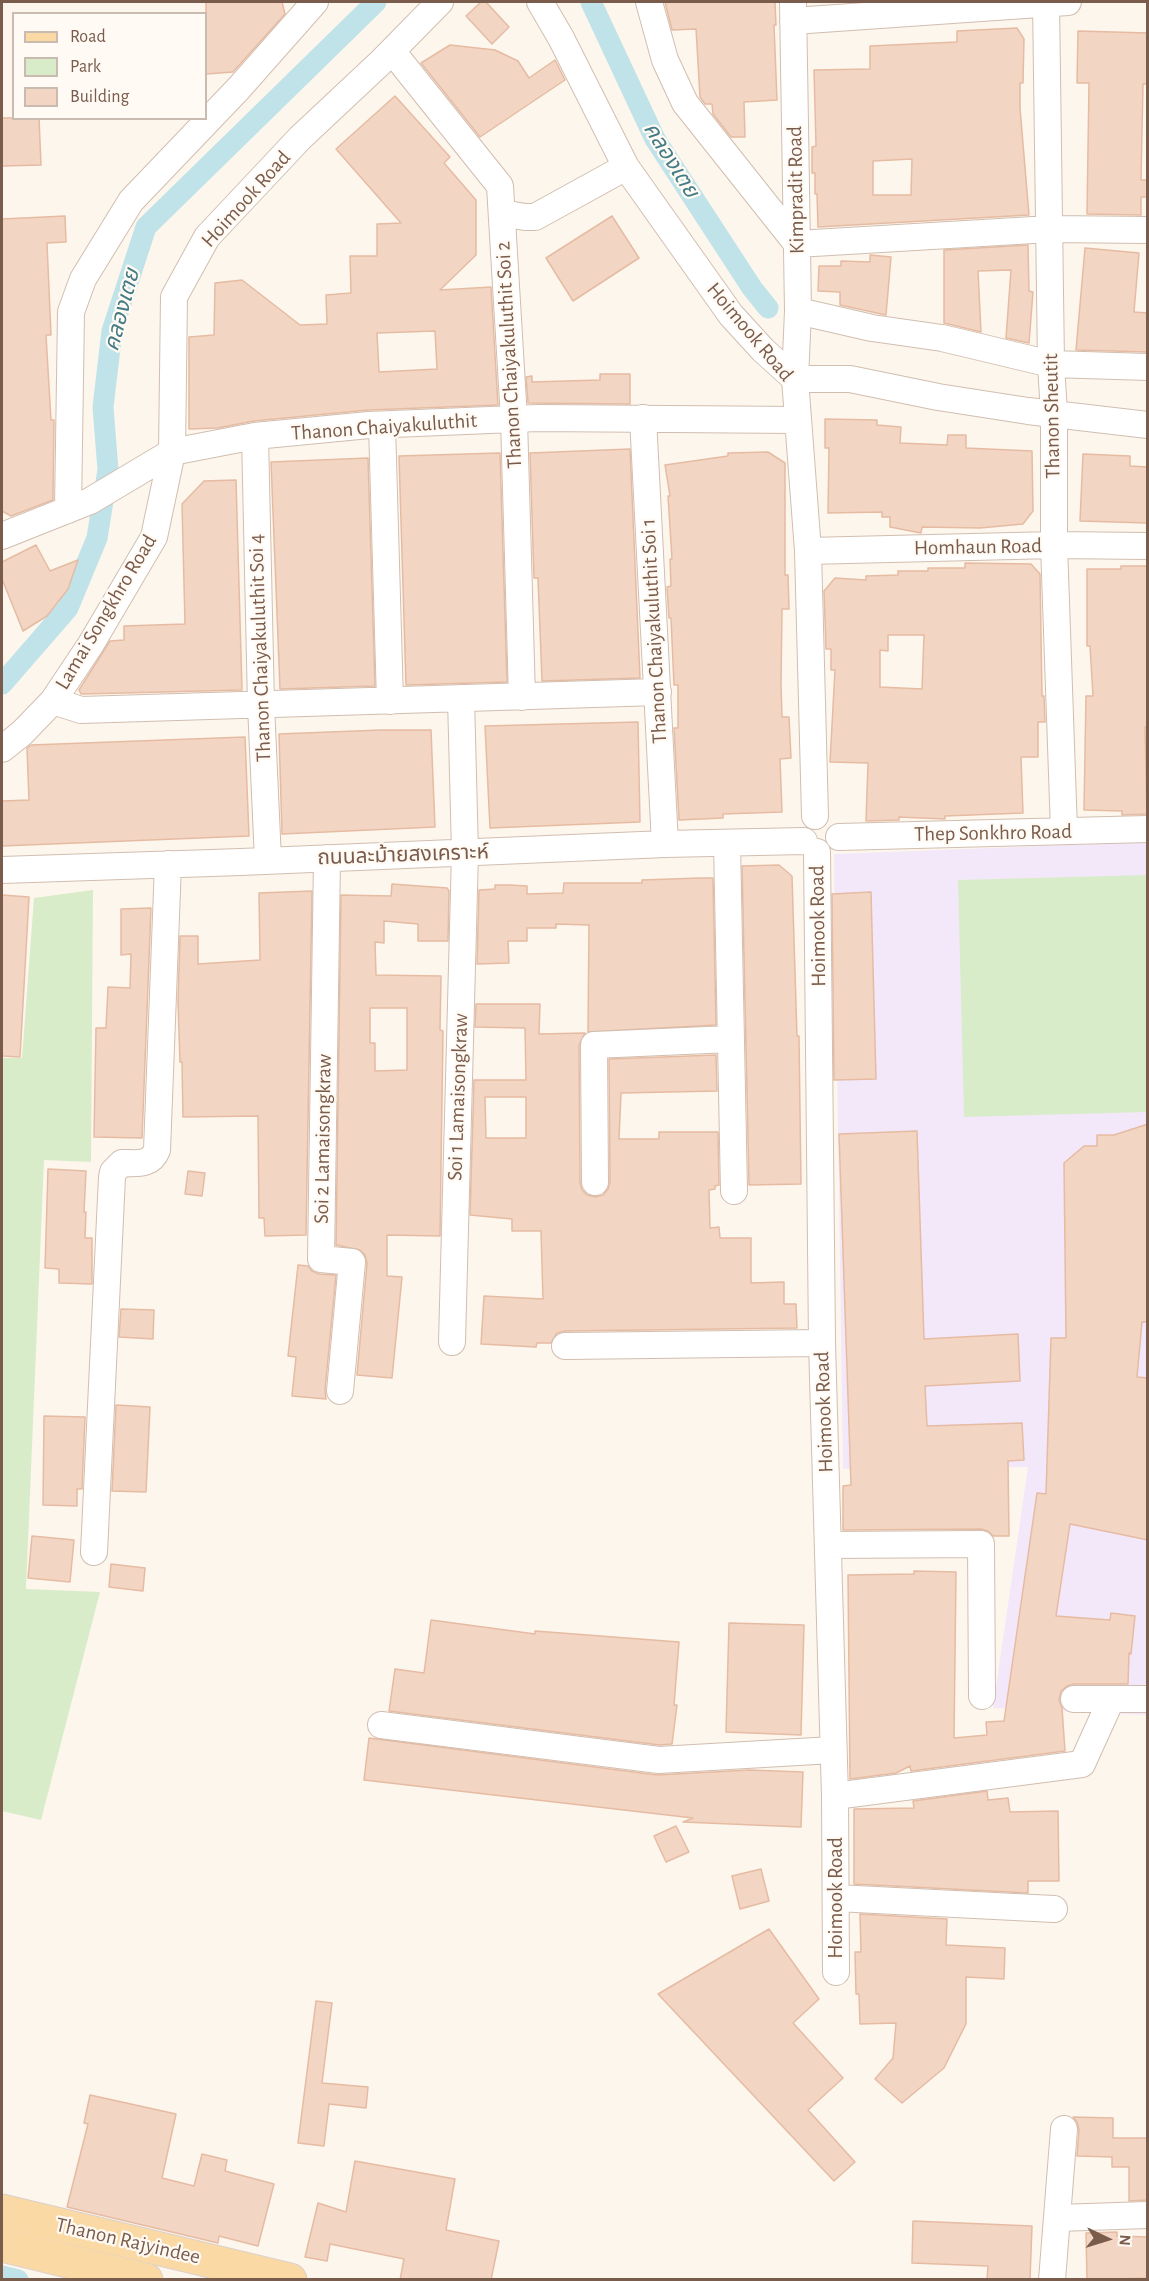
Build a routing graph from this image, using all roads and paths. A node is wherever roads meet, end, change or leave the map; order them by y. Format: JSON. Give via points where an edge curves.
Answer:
{"nodes":[{"id":1,"x":315,"y":2,"type":"edge"},
{"id":2,"x":440,"y":2,"type":"edge"},
{"id":3,"x":540,"y":2,"type":"edge"},
{"id":4,"x":649,"y":2,"type":"edge"},
{"id":5,"x":1054,"y":2,"type":"edge"},
{"id":6,"x":793,"y":11,"type":"edge"},
{"id":7,"x":392,"y":51,"type":"junction"},
{"id":8,"x":626,"y":167,"type":"junction"},
{"id":9,"x":502,"y":213,"type":"junction"},
{"id":10,"x":1050,"y":229,"type":"junction"},
{"id":11,"x":1148,"y":230,"type":"edge"},
{"id":12,"x":797,"y":244,"type":"junction"},
{"id":13,"x":798,"y":314,"type":"junction"},
{"id":14,"x":1051,"y":364,"type":"junction"},
{"id":15,"x":1148,"y":367,"type":"edge"},
{"id":16,"x":795,"y":370,"type":"junction"},
{"id":17,"x":1054,"y":413,"type":"junction"},
{"id":18,"x":643,"y":418,"type":"junction"},
{"id":19,"x":514,"y":419,"type":"junction"},
{"id":20,"x":798,"y":420,"type":"junction"},
{"id":21,"x":382,"y":425,"type":"junction"},
{"id":22,"x":1148,"y":425,"type":"edge"},
{"id":23,"x":255,"y":436,"type":"junction"},
{"id":24,"x":163,"y":457,"type":"junction"},
{"id":25,"x":79,"y":506,"type":"junction"},
{"id":26,"x":2,"y":536,"type":"edge"},
{"id":27,"x":1054,"y":545,"type":"junction"},
{"id":28,"x":1148,"y":546,"type":"edge"},
{"id":29,"x":808,"y":551,"type":"junction"},
{"id":30,"x":658,"y":692,"type":"junction"},
{"id":31,"x":522,"y":697,"type":"junction"},
{"id":32,"x":461,"y":698,"type":"junction"},
{"id":33,"x":53,"y":701,"type":"junction"},
{"id":34,"x":390,"y":701,"type":"junction"},
{"id":35,"x":261,"y":705,"type":"junction"},
{"id":36,"x":2,"y":749,"type":"edge"},
{"id":37,"x":816,"y":816,"type":"junction"},
{"id":38,"x":1148,"y":829,"type":"edge"},
{"id":39,"x":1064,"y":831,"type":"junction"},
{"id":40,"x":840,"y":837,"type":"junction"},
{"id":41,"x":727,"y":843,"type":"junction"},
{"id":42,"x":665,"y":844,"type":"junction"},
{"id":43,"x":810,"y":847,"type":"junction"},
{"id":44,"x":465,"y":853,"type":"junction"},
{"id":45,"x":327,"y":858,"type":"junction"},
{"id":46,"x":268,"y":860,"type":"junction"},
{"id":47,"x":168,"y":864,"type":"junction"},
{"id":48,"x":2,"y":870,"type":"edge"},
{"id":49,"x":730,"y":1039,"type":"junction"},
{"id":50,"x":595,"y":1182,"type":"dead end"},
{"id":51,"x":734,"y":1191,"type":"dead end"},
{"id":52,"x":452,"y":1342,"type":"dead end"},
{"id":53,"x":822,"y":1343,"type":"junction"},
{"id":54,"x":565,"y":1346,"type":"dead end"},
{"id":55,"x":340,"y":1391,"type":"dead end"},
{"id":56,"x":828,"y":1545,"type":"junction"},
{"id":57,"x":94,"y":1552,"type":"dead end"},
{"id":58,"x":982,"y":1696,"type":"dead end"},
{"id":59,"x":1074,"y":1699,"type":"dead end"},
{"id":60,"x":1148,"y":1699,"type":"edge"},
{"id":61,"x":1111,"y":1700,"type":"junction"},
{"id":62,"x":381,"y":1725,"type":"dead end"},
{"id":63,"x":833,"y":1750,"type":"junction"},
{"id":64,"x":835,"y":1796,"type":"junction"},
{"id":65,"x":836,"y":1898,"type":"junction"},
{"id":66,"x":1054,"y":1909,"type":"dead end"},
{"id":67,"x":836,"y":1972,"type":"dead end"},
{"id":68,"x":1064,"y":2129,"type":"dead end"},
{"id":69,"x":2,"y":2211,"type":"edge"},
{"id":70,"x":1148,"y":2215,"type":"edge"},
{"id":71,"x":1057,"y":2218,"type":"junction"},
{"id":72,"x":2,"y":2245,"type":"edge"},
{"id":73,"x":146,"y":2280,"type":"edge"},
{"id":74,"x":290,"y":2280,"type":"edge"},
{"id":75,"x":1052,"y":2280,"type":"edge"}],
"edges":[{"from":1,"to":25,"type":"street","via":[[131,201],[83,279],[71,312]]},
{"from":2,"to":7,"type":"street","name":"Hoimook Road"},
{"from":3,"to":8,"type":"street","name":"Hoimook Road"},
{"from":4,"to":12,"type":"street","via":[[665,60],[685,103]]},
{"from":5,"to":6,"type":"street"},
{"from":5,"to":10,"type":"street","name":"Thanon Sheutit"},
{"from":6,"to":12,"type":"street","name":"Kimpradit Road"},
{"from":7,"to":9,"type":"street","name":"Thanon Chaiyakuluthit Soi 2","via":[[500,186]]},
{"from":7,"to":24,"type":"street","name":"Hoimook Road","via":[[300,138],[207,237],[174,297]]},
{"from":8,"to":9,"type":"street","via":[[536,217]]},
{"from":8,"to":16,"type":"street","name":"Hoimook Road","via":[[731,315],[763,350]]},
{"from":9,"to":19,"type":"street","name":"Thanon Chaiyakuluthit Soi 2"},
{"from":10,"to":11,"type":"street"},
{"from":10,"to":12,"type":"street"},
{"from":10,"to":14,"type":"street","name":"Thanon Sheutit"},
{"from":12,"to":13,"type":"street","name":"Kimpradit Road"},
{"from":13,"to":14,"type":"street","via":[[942,338]]},
{"from":13,"to":16,"type":"street","name":"Kimpradit Road"},
{"from":14,"to":15,"type":"street"},
{"from":14,"to":17,"type":"street","name":"Thanon Sheutit"},
{"from":16,"to":17,"type":"street","via":[[938,397]]},
{"from":16,"to":20,"type":"street","name":"Hoimook Road"},
{"from":17,"to":22,"type":"street"},
{"from":17,"to":27,"type":"street","name":"Thanon Sheutit"},
{"from":18,"to":19,"type":"street","name":"Thanon Chaiyakuluthit"},
{"from":18,"to":20,"type":"street","name":"Thanon Chaiyakuluthit"},
{"from":18,"to":30,"type":"street","name":"Thanon Chaiyakuluthit Soi 1"},
{"from":19,"to":21,"type":"street","name":"Thanon Chaiyakuluthit"},
{"from":19,"to":31,"type":"street","name":"Thanon Chaiyakuluthit Soi 2"},
{"from":20,"to":29,"type":"street","name":"Hoimook Road"},
{"from":21,"to":23,"type":"street","name":"Thanon Chaiyakuluthit"},
{"from":21,"to":34,"type":"street"},
{"from":23,"to":24,"type":"street","name":"Thanon Chaiyakuluthit"},
{"from":23,"to":35,"type":"street","name":"Thanon Chaiyakuluthit Soi 4"},
{"from":24,"to":25,"type":"street"},
{"from":24,"to":33,"type":"street","name":"Lamai Songkhro Road","via":[[154,537]]},
{"from":25,"to":26,"type":"street"},
{"from":27,"to":28,"type":"street","name":"Homhaun Road"},
{"from":27,"to":29,"type":"street","name":"Homhaun Road"},
{"from":27,"to":39,"type":"street","name":"Thanon Sheutit"},
{"from":29,"to":37,"type":"street","name":"Hoimook Road"},
{"from":30,"to":31,"type":"street"},
{"from":30,"to":42,"type":"street","name":"Thanon Chaiyakuluthit Soi 1"},
{"from":31,"to":32,"type":"street"},
{"from":32,"to":34,"type":"street"},
{"from":32,"to":44,"type":"street","name":"Soi 1 Lamaisongkraw"},
{"from":33,"to":35,"type":"street","via":[[81,710]]},
{"from":33,"to":36,"type":"street","name":"Lamai Songkhro Road"},
{"from":34,"to":35,"type":"street"},
{"from":35,"to":46,"type":"street","name":"Thanon Chaiyakuluthit Soi 4"},
{"from":37,"to":40,"type":"street","via":[[833,820]]},
{"from":37,"to":43,"type":"street","via":[[803,829]]},
{"from":38,"to":39,"type":"street","name":"Thep Sonkhro Road"},
{"from":39,"to":40,"type":"street","name":"Thep Sonkhro Road"},
{"from":40,"to":43,"type":"street","via":[[834,848],[823,853]]},
{"from":41,"to":42,"type":"street","name":"ถนนละม้ายสงเคราะห์"},
{"from":41,"to":43,"type":"street","name":"ถนนละม้ายสงเคราะห์"},
{"from":41,"to":49,"type":"street"},
{"from":42,"to":44,"type":"street","name":"ถนนละม้ายสงเคราะห์"},
{"from":43,"to":53,"type":"street","name":"Hoimook Road"},
{"from":44,"to":45,"type":"street","name":"ถนนละม้ายสงเคราะห์"},
{"from":44,"to":52,"type":"street","name":"Soi 1 Lamaisongkraw"},
{"from":45,"to":46,"type":"street","name":"ถนนละม้ายสงเคราะห์"},
{"from":45,"to":55,"type":"street","name":"Soi 2 Lamaisongkraw","via":[[321,1259],[352,1262]]},
{"from":46,"to":47,"type":"street","name":"ถนนละม้ายสงเคราะห์"},
{"from":47,"to":48,"type":"street","name":"ถนนละม้ายสงเคราะห์"},
{"from":47,"to":57,"type":"street","via":[[157,1150],[146,1162],[122,1163],[112,1177]]},
{"from":49,"to":50,"type":"street","via":[[594,1045]]},
{"from":49,"to":51,"type":"street"},
{"from":53,"to":54,"type":"street"},
{"from":53,"to":56,"type":"street","name":"Hoimook Road"},
{"from":56,"to":58,"type":"street","via":[[981,1544]]},
{"from":56,"to":63,"type":"street","name":"Hoimook Road"},
{"from":59,"to":61,"type":"street"},
{"from":60,"to":61,"type":"street"},
{"from":61,"to":64,"type":"street","via":[[1082,1764]]},
{"from":62,"to":63,"type":"street","via":[[659,1760]]},
{"from":63,"to":64,"type":"street","name":"Hoimook Road"},
{"from":64,"to":65,"type":"street","name":"Hoimook Road"},
{"from":65,"to":66,"type":"street"},
{"from":65,"to":67,"type":"street","name":"Hoimook Road"},
{"from":68,"to":71,"type":"street"},
{"from":69,"to":74,"type":"main road","name":"Thanon Rajyindee"},
{"from":70,"to":71,"type":"street"},
{"from":71,"to":75,"type":"street"},
{"from":72,"to":73,"type":"main road"}]}
